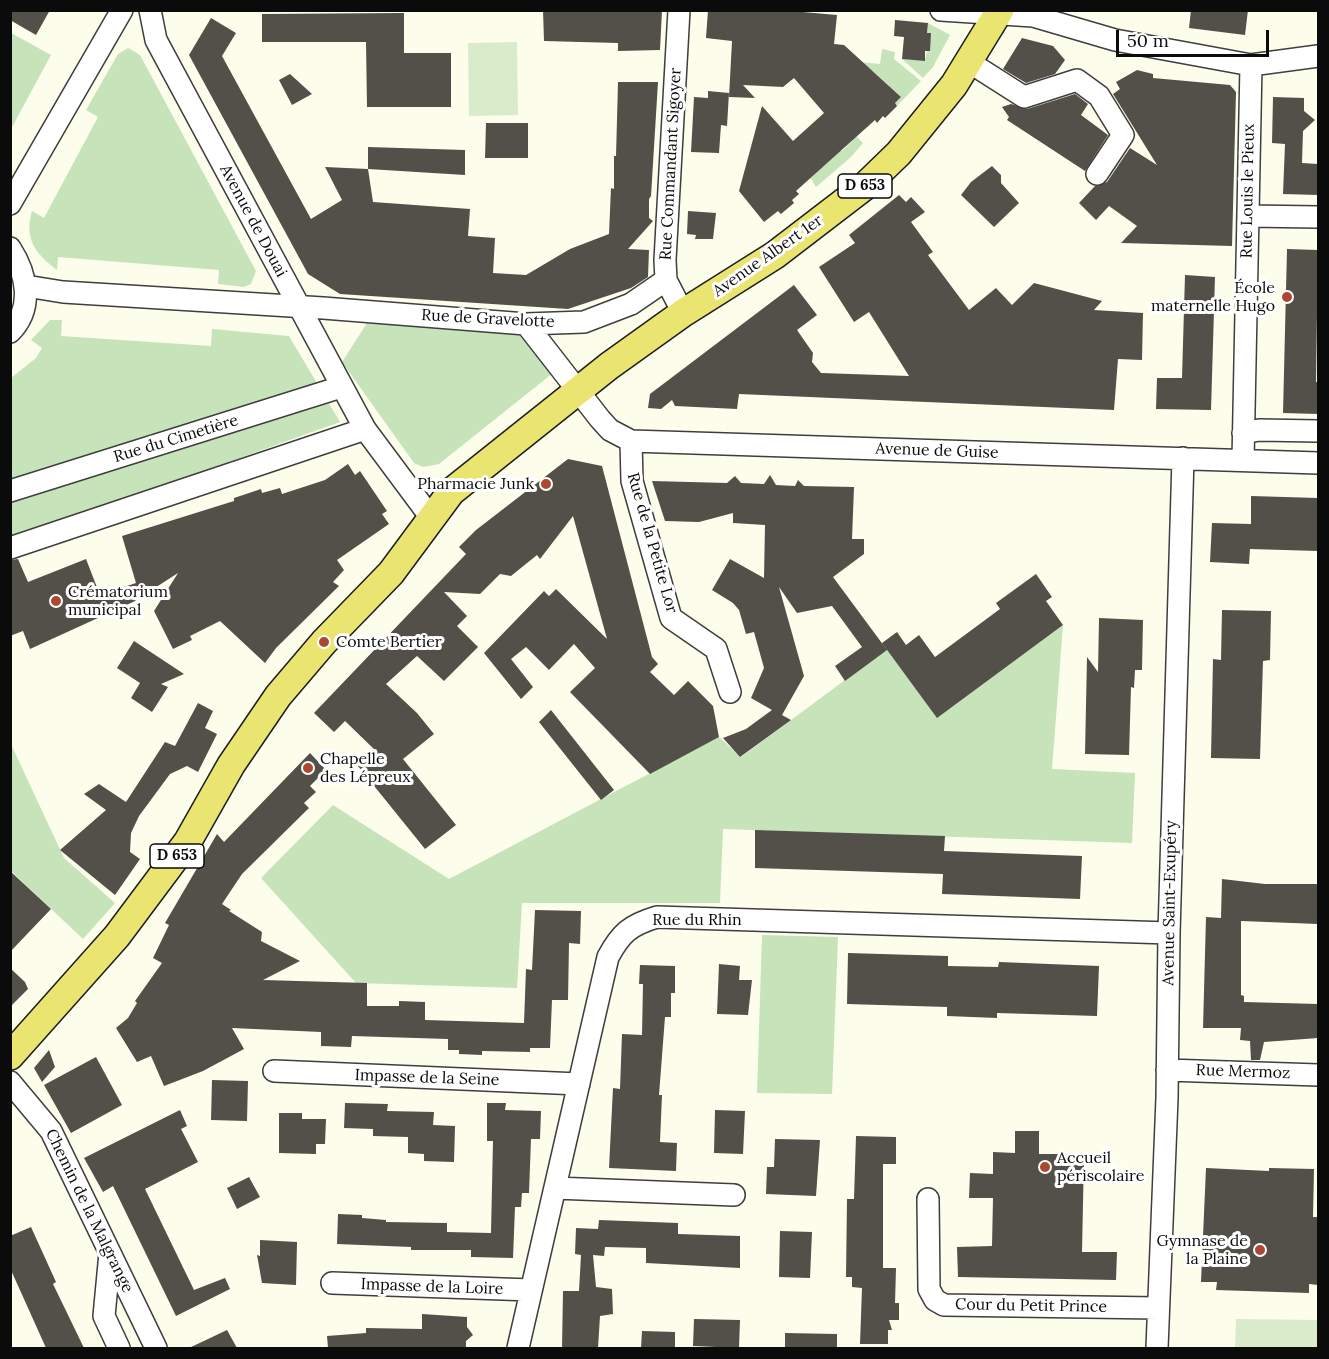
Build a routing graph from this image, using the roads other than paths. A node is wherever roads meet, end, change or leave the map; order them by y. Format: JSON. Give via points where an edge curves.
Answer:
{"nodes":[{"id":1,"x":122,"y":10,"type":"edge"},
{"id":2,"x":150,"y":10,"type":"edge"},
{"id":3,"x":679,"y":10,"type":"edge"},
{"id":4,"x":941,"y":10,"type":"edge"},
{"id":5,"x":999,"y":12,"type":"edge"},
{"id":6,"x":1318,"y":56,"type":"edge"},
{"id":7,"x":969,"y":62,"type":"junction"},
{"id":8,"x":1251,"y":65,"type":"junction"},
{"id":9,"x":1096,"y":174,"type":"dead end"},
{"id":10,"x":10,"y":204,"type":"edge"},
{"id":11,"x":1248,"y":216,"type":"junction"},
{"id":12,"x":1318,"y":217,"type":"edge"},
{"id":13,"x":10,"y":248,"type":"edge"},
{"id":14,"x":666,"y":280,"type":"junction"},
{"id":15,"x":26,"y":286,"type":"junction"},
{"id":16,"x":299,"y":308,"type":"junction"},
{"id":17,"x":683,"y":313,"type":"junction"},
{"id":18,"x":526,"y":324,"type":"junction"},
{"id":19,"x":10,"y":332,"type":"edge"},
{"id":20,"x":341,"y":387,"type":"junction"},
{"id":21,"x":577,"y":391,"type":"junction"},
{"id":22,"x":364,"y":429,"type":"junction"},
{"id":23,"x":1318,"y":431,"type":"edge"},
{"id":24,"x":1243,"y":433,"type":"junction"},
{"id":25,"x":631,"y":441,"type":"junction"},
{"id":26,"x":1183,"y":458,"type":"junction"},
{"id":27,"x":1243,"y":460,"type":"junction"},
{"id":28,"x":1318,"y":463,"type":"edge"},
{"id":29,"x":10,"y":491,"type":"edge"},
{"id":30,"x":432,"y":519,"type":"junction"},
{"id":31,"x":10,"y":548,"type":"edge"},
{"id":32,"x":730,"y":692,"type":"dead end"},
{"id":33,"x":1169,"y":933,"type":"junction"},
{"id":34,"x":10,"y":1056,"type":"edge"},
{"id":35,"x":1167,"y":1070,"type":"junction"},
{"id":36,"x":274,"y":1071,"type":"dead end"},
{"id":37,"x":1318,"y":1075,"type":"edge"},
{"id":38,"x":10,"y":1082,"type":"edge"},
{"id":39,"x":579,"y":1084,"type":"junction"},
{"id":40,"x":555,"y":1188,"type":"junction"},
{"id":41,"x":734,"y":1195,"type":"dead end"},
{"id":42,"x":928,"y":1199,"type":"dead end"},
{"id":43,"x":110,"y":1253,"type":"junction"},
{"id":44,"x":332,"y":1283,"type":"dead end"},
{"id":45,"x":531,"y":1290,"type":"junction"},
{"id":46,"x":1158,"y":1308,"type":"junction"},
{"id":47,"x":119,"y":1348,"type":"edge"},
{"id":48,"x":156,"y":1348,"type":"edge"},
{"id":49,"x":518,"y":1348,"type":"edge"},
{"id":50,"x":1157,"y":1348,"type":"edge"}],
"edges":[{"from":1,"to":10,"type":"street"},
{"from":2,"to":16,"type":"street","name":"Avenue de Douai","via":[[156,40]]},
{"from":3,"to":14,"type":"street","name":"Rue Commandant Sigoyer"},
{"from":4,"to":5,"type":"street"},
{"from":5,"to":7,"type":"main road","name":"Avenue Albert 1er","number":"D 653"},
{"from":5,"to":8,"type":"street","via":[[1033,16],[1115,40]]},
{"from":6,"to":8,"type":"street"},
{"from":7,"to":9,"type":"street","via":[[1024,97],[1077,80],[1099,96],[1123,135]]},
{"from":7,"to":17,"type":"main road","name":"Avenue Albert 1er","number":"D 653","via":[[899,153],[865,186],[763,263]]},
{"from":8,"to":11,"type":"street","name":"Rue Louis le Pieux"},
{"from":11,"to":12,"type":"street"},
{"from":11,"to":24,"type":"street","name":"Rue Louis le Pieux"},
{"from":13,"to":15,"type":"street","via":[[21,265]]},
{"from":14,"to":17,"type":"street","name":"Rue Commandant Sigoyer"},
{"from":14,"to":18,"type":"street","name":"Rue de Gravelotte","via":[[631,304],[584,322]]},
{"from":15,"to":16,"type":"street","name":"Rue de Gravelotte","via":[[63,292]]},
{"from":15,"to":19,"type":"street","via":[[24,308]]},
{"from":16,"to":18,"type":"street","name":"Rue de Gravelotte"},
{"from":16,"to":20,"type":"street","name":"Avenue de Douai"},
{"from":17,"to":21,"type":"main road","name":"Avenue Albert 1er","number":"D 653"},
{"from":18,"to":21,"type":"street"},
{"from":20,"to":22,"type":"street","name":"Avenue de Douai"},
{"from":20,"to":29,"type":"street","name":"Rue du Cimetière"},
{"from":21,"to":25,"type":"street","via":[[610,430]]},
{"from":21,"to":30,"type":"main road","number":"D 653","via":[[451,492]]},
{"from":22,"to":30,"type":"street","name":"Avenue de Douai"},
{"from":22,"to":31,"type":"street"},
{"from":23,"to":24,"type":"street"},
{"from":24,"to":27,"type":"street","name":"Rue Louis le Pieux"},
{"from":25,"to":26,"type":"street","name":"Avenue de Guise"},
{"from":25,"to":32,"type":"street","name":"Rue de la Petite Lor","via":[[632,481],[671,618],[716,649]]},
{"from":26,"to":27,"type":"street","name":"Avenue de Guise"},
{"from":26,"to":33,"type":"street","name":"Avenue Saint-Exupéry"},
{"from":27,"to":28,"type":"street","name":"Avenue de Guise"},
{"from":30,"to":34,"type":"main road","number":"D 653","via":[[391,573],[278,696],[231,765],[188,841],[117,936]]},
{"from":33,"to":35,"type":"street","name":"Avenue Saint-Exupéry"},
{"from":33,"to":39,"type":"street","name":"Rue du Rhin","via":[[657,917],[636,923],[618,939],[608,957]]},
{"from":35,"to":37,"type":"street","name":"Rue Mermoz"},
{"from":35,"to":46,"type":"street","name":"Avenue Saint-Exupéry"},
{"from":36,"to":39,"type":"street","name":"Impasse de la Seine"},
{"from":38,"to":43,"type":"street","name":"Chemin de la Malgrange","via":[[51,1131]]},
{"from":39,"to":40,"type":"street","name":"Rue du Rhin"},
{"from":40,"to":41,"type":"street"},
{"from":40,"to":45,"type":"street","name":"Rue du Rhin"},
{"from":42,"to":46,"type":"street","name":"Cour du Petit Prince","via":[[929,1288],[935,1300],[944,1305]]},
{"from":43,"to":47,"type":"street","via":[[104,1316]]},
{"from":43,"to":48,"type":"street","name":"Chemin de la Malgrange"},
{"from":44,"to":45,"type":"street","name":"Impasse de la Loire"},
{"from":45,"to":49,"type":"street","name":"Rue du Rhin"},
{"from":46,"to":50,"type":"street","name":"Avenue Saint-Exupéry"}]}
